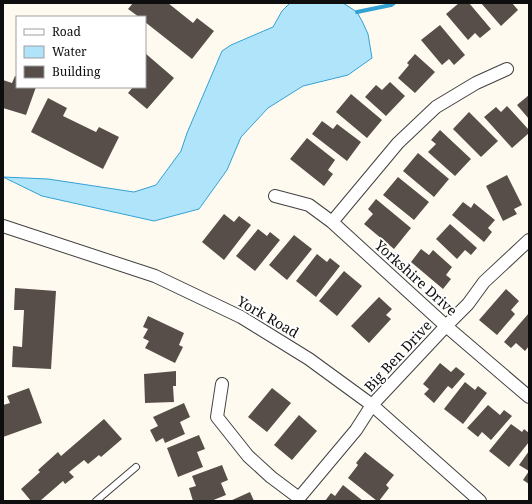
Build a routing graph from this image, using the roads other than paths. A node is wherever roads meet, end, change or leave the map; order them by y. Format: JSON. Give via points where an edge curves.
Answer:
{"nodes":[{"id":1,"x":507,"y":69,"type":"dead end"},
{"id":2,"x":275,"y":196,"type":"dead end"},
{"id":3,"x":332,"y":222,"type":"junction"},
{"id":4,"x":3,"y":226,"type":"edge"},
{"id":5,"x":529,"y":240,"type":"edge"},
{"id":6,"x":446,"y":326,"type":"junction"},
{"id":7,"x":222,"y":384,"type":"dead end"},
{"id":8,"x":529,"y":398,"type":"edge"},
{"id":9,"x":372,"y":405,"type":"junction"},
{"id":10,"x":136,"y":466,"type":"dead end"},
{"id":11,"x":298,"y":499,"type":"edge"},
{"id":12,"x":96,"y":501,"type":"edge"},
{"id":13,"x":480,"y":501,"type":"edge"}],
"edges":[{"from":1,"to":3,"type":"street","via":[[476,83],[436,107],[398,143]]},
{"from":2,"to":3,"type":"street","name":"Yorkshire Drive","via":[[309,205]]},
{"from":3,"to":6,"type":"street","name":"Yorkshire Drive"},
{"from":4,"to":9,"type":"street","name":"York Road","via":[[155,276],[233,313],[309,359]]},
{"from":5,"to":6,"type":"street","name":"Big Ben Drive","via":[[484,282],[468,304]]},
{"from":6,"to":8,"type":"street","name":"Yorkshire Drive"},
{"from":6,"to":9,"type":"street","name":"Big Ben Drive"},
{"from":7,"to":11,"type":"street","via":[[217,417],[248,456]]},
{"from":9,"to":11,"type":"street","name":"Big Ben Drive","via":[[356,430]]},
{"from":9,"to":13,"type":"street","name":"York Road"},
{"from":10,"to":12,"type":"lane"}]}
